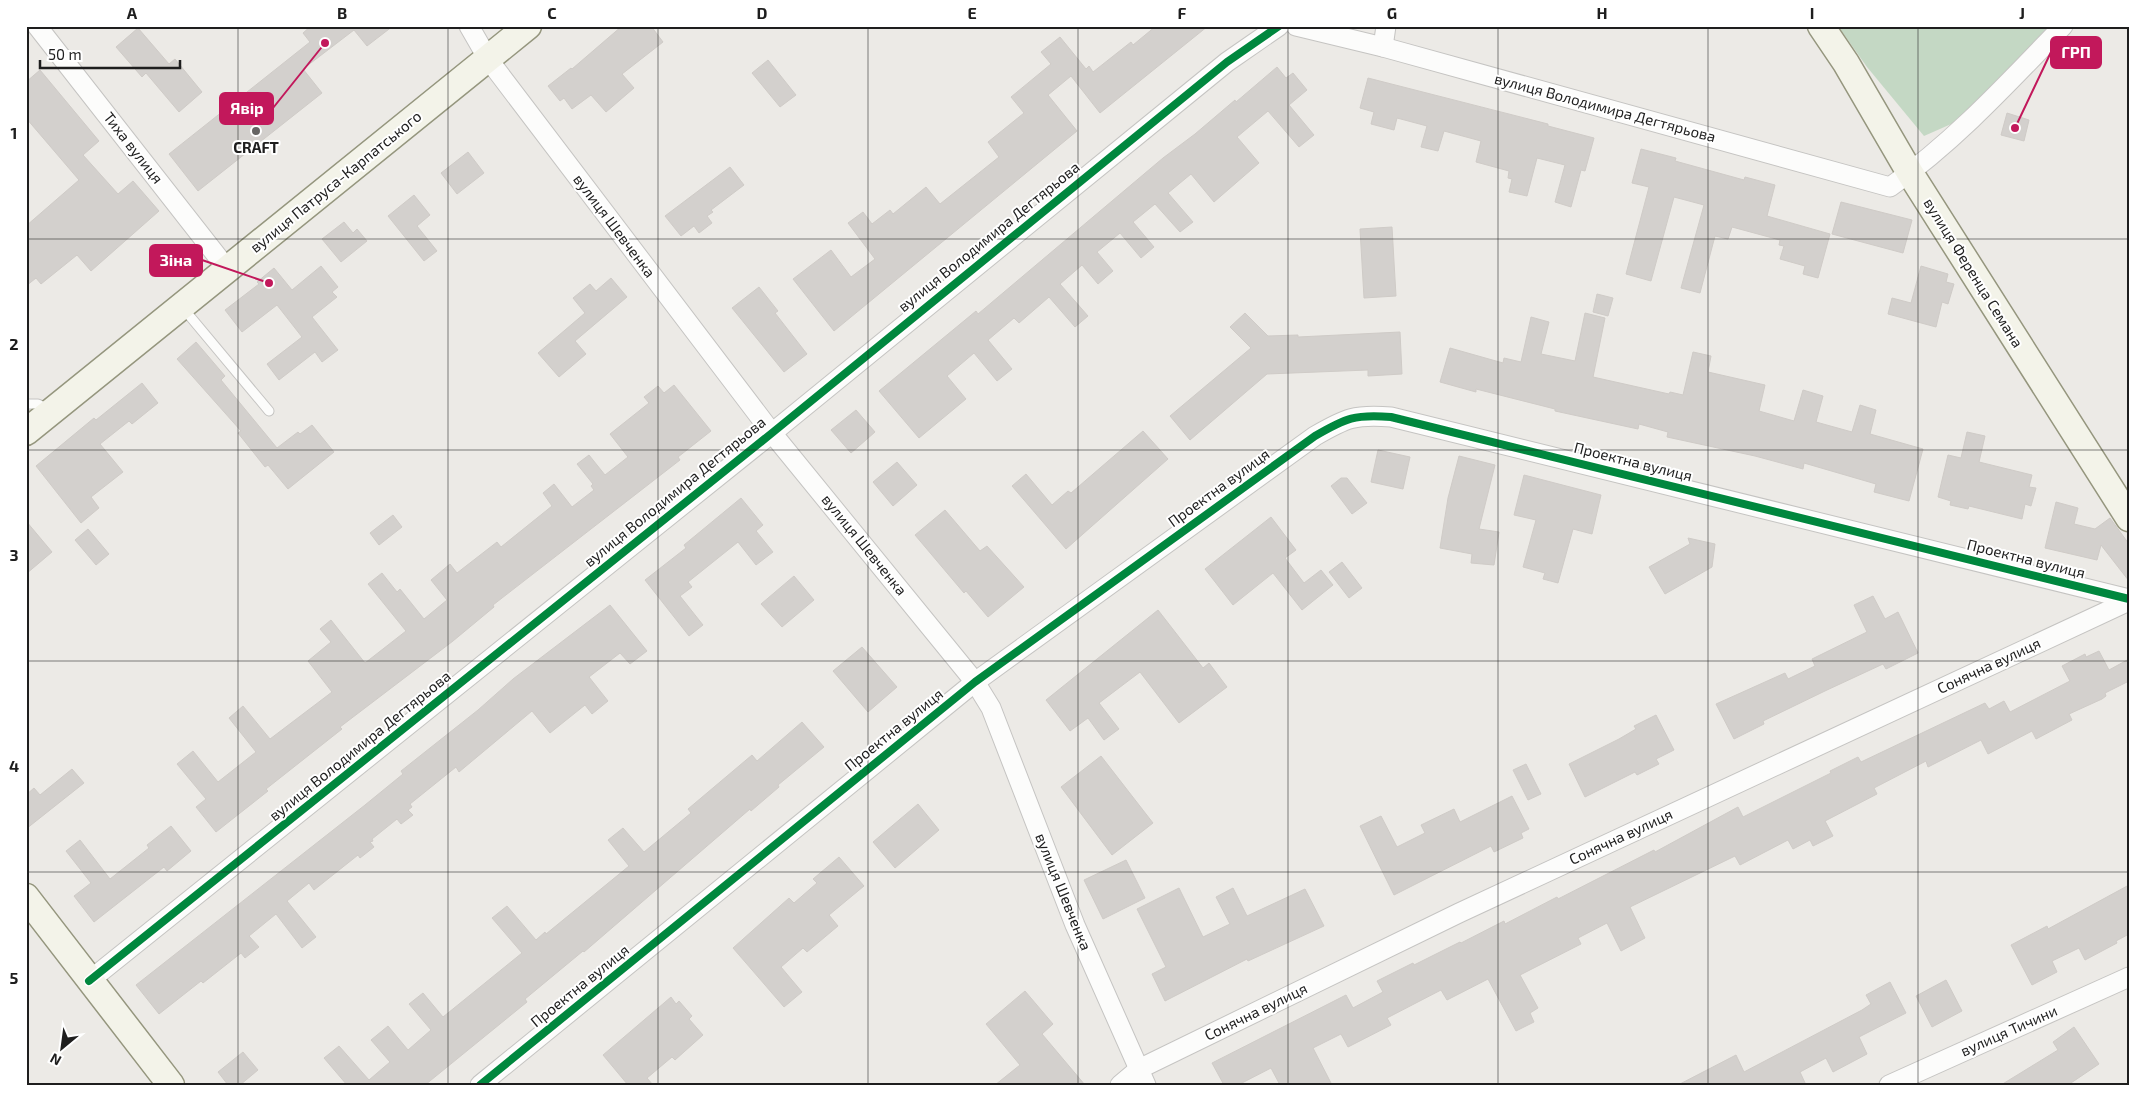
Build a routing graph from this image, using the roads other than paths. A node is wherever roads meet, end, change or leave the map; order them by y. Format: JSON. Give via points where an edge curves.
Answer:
{"nodes":[{"id":1,"x":37,"y":26,"type":"edge"},
{"id":2,"x":468,"y":26,"type":"edge"},
{"id":3,"x":528,"y":26,"type":"edge"},
{"id":4,"x":1279,"y":26,"type":"edge"},
{"id":5,"x":1296,"y":26,"type":"edge"},
{"id":6,"x":1386,"y":26,"type":"edge"},
{"id":7,"x":1821,"y":26,"type":"edge"},
{"id":8,"x":2063,"y":26,"type":"edge"},
{"id":9,"x":1383,"y":47,"type":"junction"},
{"id":10,"x":488,"y":59,"type":"junction"},
{"id":11,"x":1910,"y":173,"type":"junction"},
{"id":12,"x":228,"y":270,"type":"junction"},
{"id":13,"x":182,"y":307,"type":"junction"},
{"id":14,"x":26,"y":404,"type":"edge"},
{"id":15,"x":52,"y":411,"type":"junction"},
{"id":16,"x":269,"y":411,"type":"dead end"},
{"id":17,"x":26,"y":432,"type":"edge"},
{"id":18,"x":772,"y":433,"type":"junction"},
{"id":19,"x":2129,"y":518,"type":"edge"},
{"id":20,"x":2129,"y":600,"type":"edge"},
{"id":21,"x":975,"y":682,"type":"junction"},
{"id":22,"x":26,"y":897,"type":"edge"},
{"id":23,"x":2129,"y":977,"type":"edge"},
{"id":24,"x":89,"y":981,"type":"junction"},
{"id":25,"x":1143,"y":1077,"type":"edge"},
{"id":26,"x":171,"y":1085,"type":"edge"},
{"id":27,"x":480,"y":1085,"type":"edge"},
{"id":28,"x":1120,"y":1085,"type":"edge"},
{"id":29,"x":1889,"y":1085,"type":"edge"}],
"edges":[{"from":1,"to":12,"type":"street","name":"Тиха вулиця"},
{"from":2,"to":10,"type":"street","name":"вулиця Шевченка"},
{"from":3,"to":10,"type":"street","name":"вулиця Патруса-Карпатського"},
{"from":4,"to":18,"type":"street","name":"вулиця Володимира Дегтярьова","via":[[1227,62]]},
{"from":5,"to":9,"type":"street","name":"вулиця Володимира Дегтярьова"},
{"from":6,"to":9,"type":"street"},
{"from":7,"to":11,"type":"street","name":"вулиця Ференца Семана"},
{"from":8,"to":11,"type":"street","via":[[1967,125]]},
{"from":9,"to":11,"type":"street","name":"вулиця Володимира Дегтярьова","via":[[1890,187]]},
{"from":10,"to":12,"type":"street","name":"вулиця Патруса-Карпатського"},
{"from":10,"to":18,"type":"street","name":"вулиця Шевченка"},
{"from":11,"to":19,"type":"street","name":"вулиця Ференца Семана"},
{"from":12,"to":13,"type":"street","name":"вулиця Патруса-Карпатського"},
{"from":13,"to":15,"type":"street","name":"вулиця Патруса-Карпатського"},
{"from":13,"to":16,"type":"lane"},
{"from":14,"to":15,"type":"lane","via":[[38,404]]},
{"from":15,"to":17,"type":"street","name":"вулиця Патруса-Карпатського"},
{"from":18,"to":21,"type":"street","name":"вулиця Шевченка"},
{"from":18,"to":24,"type":"street","name":"вулиця Володимира Дегтярьова"},
{"from":20,"to":21,"type":"street","name":"Проектна вулиця","via":[[1391,416],[1365,414],[1342,420],[1315,436]]},
{"from":20,"to":25,"type":"street","name":"Сонячна вулиця","via":[[1459,913]]},
{"from":21,"to":25,"type":"street","name":"вулиця Шевченка","via":[[991,708],[1075,925]]},
{"from":21,"to":27,"type":"street","name":"Проектна вулиця"},
{"from":22,"to":24,"type":"street"},
{"from":23,"to":29,"type":"street","name":"вулиця Тичини"},
{"from":24,"to":26,"type":"street"},
{"from":25,"to":28,"type":"street","name":"Сонячна вулиця"}]}
